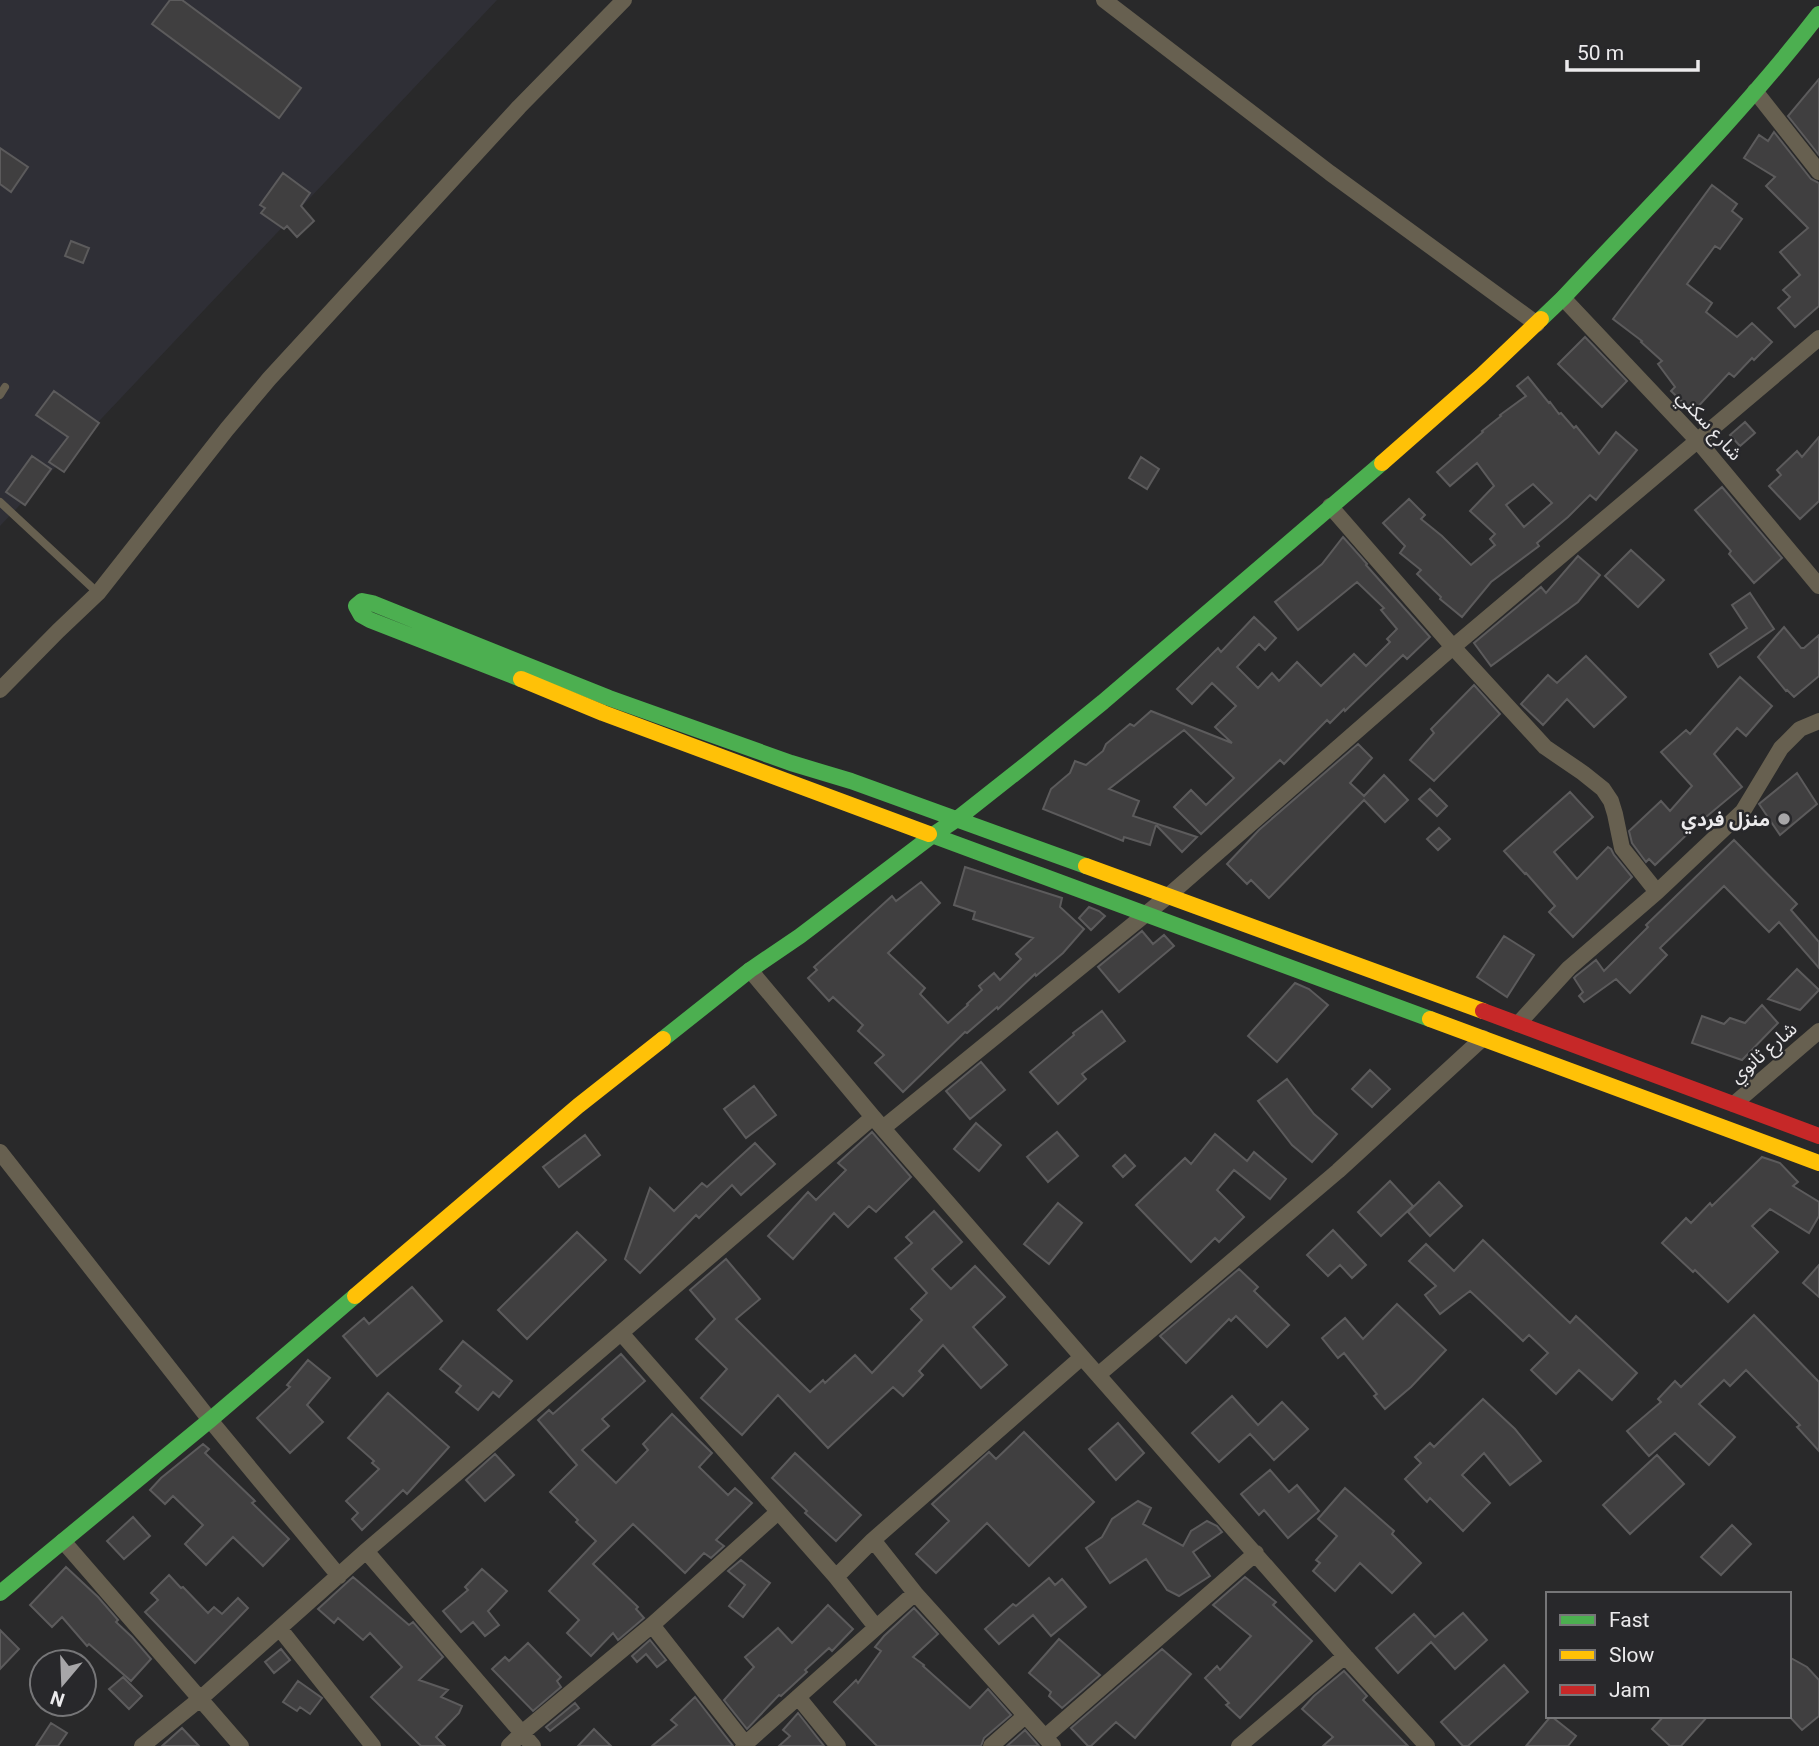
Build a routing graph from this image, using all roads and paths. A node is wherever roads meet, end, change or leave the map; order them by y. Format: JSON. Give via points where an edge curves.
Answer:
{"nodes":[{"id":1,"x":624,"y":0,"type":"edge"},
{"id":2,"x":1104,"y":0,"type":"edge"},
{"id":3,"x":1819,"y":14,"type":"edge"},
{"id":4,"x":1755,"y":91,"type":"junction"},
{"id":5,"x":1819,"y":172,"type":"edge"},
{"id":6,"x":1563,"y":298,"type":"junction"},
{"id":7,"x":1537,"y":324,"type":"junction"},
{"id":8,"x":1819,"y":338,"type":"edge"},
{"id":9,"x":1699,"y":440,"type":"junction"},
{"id":10,"x":0,"y":502,"type":"edge"},
{"id":11,"x":1330,"y":506,"type":"junction"},
{"id":12,"x":1819,"y":586,"type":"edge"},
{"id":13,"x":98,"y":593,"type":"junction"},
{"id":14,"x":1453,"y":647,"type":"junction"},
{"id":15,"x":0,"y":690,"type":"edge"},
{"id":16,"x":1819,"y":722,"type":"edge"},
{"id":17,"x":957,"y":819,"type":"junction"},
{"id":18,"x":933,"y":835,"type":"junction"},
{"id":19,"x":1657,"y":892,"type":"junction"},
{"id":20,"x":1168,"y":896,"type":"junction"},
{"id":21,"x":1146,"y":913,"type":"junction"},
{"id":22,"x":750,"y":970,"type":"junction"},
{"id":23,"x":1518,"y":1024,"type":"junction"},
{"id":24,"x":1819,"y":1031,"type":"edge"},
{"id":25,"x":1483,"y":1038,"type":"junction"},
{"id":26,"x":1734,"y":1104,"type":"junction"},
{"id":27,"x":878,"y":1122,"type":"junction"},
{"id":28,"x":1819,"y":1136,"type":"edge"},
{"id":29,"x":0,"y":1152,"type":"edge"},
{"id":30,"x":1819,"y":1163,"type":"edge"},
{"id":31,"x":621,"y":1333,"type":"junction"},
{"id":32,"x":1082,"y":1357,"type":"junction"},
{"id":33,"x":1098,"y":1375,"type":"junction"},
{"id":34,"x":210,"y":1420,"type":"junction"},
{"id":35,"x":778,"y":1512,"type":"junction"},
{"id":36,"x":873,"y":1540,"type":"junction"},
{"id":37,"x":63,"y":1541,"type":"junction"},
{"id":38,"x":366,"y":1551,"type":"junction"},
{"id":39,"x":1256,"y":1553,"type":"junction"},
{"id":40,"x":339,"y":1576,"type":"junction"},
{"id":41,"x":836,"y":1577,"type":"junction"},
{"id":42,"x":0,"y":1593,"type":"edge"},
{"id":43,"x":915,"y":1593,"type":"junction"},
{"id":44,"x":652,"y":1625,"type":"junction"},
{"id":45,"x":876,"y":1627,"type":"junction"},
{"id":46,"x":280,"y":1629,"type":"junction"},
{"id":47,"x":1345,"y":1656,"type":"junction"},
{"id":48,"x":798,"y":1698,"type":"junction"},
{"id":49,"x":200,"y":1699,"type":"junction"},
{"id":50,"x":1025,"y":1716,"type":"junction"},
{"id":51,"x":522,"y":1733,"type":"junction"},
{"id":52,"x":1049,"y":1741,"type":"edge"},
{"id":53,"x":745,"y":1745,"type":"edge"},
{"id":54,"x":142,"y":1746,"type":"edge"},
{"id":55,"x":241,"y":1746,"type":"edge"},
{"id":56,"x":373,"y":1746,"type":"edge"},
{"id":57,"x":509,"y":1746,"type":"edge"},
{"id":58,"x":533,"y":1746,"type":"edge"},
{"id":59,"x":838,"y":1746,"type":"edge"},
{"id":60,"x":991,"y":1746,"type":"edge"},
{"id":61,"x":1239,"y":1746,"type":"edge"},
{"id":62,"x":1427,"y":1746,"type":"edge"}],
"edges":[{"from":1,"to":13,"type":"street","via":[[269,379]]},
{"from":2,"to":7,"type":"street"},
{"from":3,"to":4,"type":"street"},
{"from":4,"to":5,"type":"street"},
{"from":4,"to":6,"type":"street"},
{"from":6,"to":7,"type":"street"},
{"from":6,"to":9,"type":"street","name":"شارع سكني"},
{"from":7,"to":11,"type":"street"},
{"from":8,"to":9,"type":"street"},
{"from":9,"to":12,"type":"street","name":"شارع سكني"},
{"from":9,"to":14,"type":"street"},
{"from":10,"to":13,"type":"lane"},
{"from":11,"to":14,"type":"street"},
{"from":11,"to":17,"type":"street","via":[[1102,702]]},
{"from":13,"to":15,"type":"street"},
{"from":14,"to":19,"type":"street","via":[[1545,747],[1604,789],[1622,848]]},
{"from":14,"to":20,"type":"street"},
{"from":16,"to":19,"type":"street","via":[[1800,729],[1781,748],[1743,811]]},
{"from":17,"to":18,"type":"street"},
{"from":17,"to":18,"type":"street","via":[[609,698],[372,603],[362,601],[356,606],[362,617]]},
{"from":17,"to":20,"type":"street"},
{"from":18,"to":21,"type":"street"},
{"from":18,"to":22,"type":"street"},
{"from":19,"to":23,"type":"street","via":[[1569,968]]},
{"from":20,"to":21,"type":"street"},
{"from":20,"to":23,"type":"street"},
{"from":21,"to":25,"type":"street"},
{"from":21,"to":27,"type":"street"},
{"from":22,"to":27,"type":"street"},
{"from":22,"to":34,"type":"street","via":[[578,1106]]},
{"from":23,"to":26,"type":"street"},
{"from":24,"to":26,"type":"street","name":"شارع ثانوي"},
{"from":25,"to":30,"type":"street"},
{"from":25,"to":33,"type":"street","via":[[1338,1171]]},
{"from":26,"to":28,"type":"street"},
{"from":27,"to":31,"type":"street"},
{"from":27,"to":32,"type":"street"},
{"from":29,"to":34,"type":"street"},
{"from":31,"to":35,"type":"street"},
{"from":31,"to":38,"type":"street"},
{"from":32,"to":33,"type":"street"},
{"from":32,"to":36,"type":"street"},
{"from":33,"to":39,"type":"street"},
{"from":34,"to":37,"type":"street"},
{"from":34,"to":40,"type":"street"},
{"from":35,"to":41,"type":"street"},
{"from":35,"to":44,"type":"street"},
{"from":36,"to":41,"type":"street"},
{"from":36,"to":43,"type":"street"},
{"from":37,"to":42,"type":"street"},
{"from":37,"to":49,"type":"street"},
{"from":38,"to":40,"type":"street"},
{"from":38,"to":51,"type":"street"},
{"from":39,"to":47,"type":"street"},
{"from":39,"to":52,"type":"street"},
{"from":40,"to":46,"type":"street"},
{"from":41,"to":45,"type":"street"},
{"from":43,"to":45,"type":"street"},
{"from":43,"to":50,"type":"street"},
{"from":44,"to":51,"type":"street"},
{"from":44,"to":53,"type":"street"},
{"from":45,"to":48,"type":"street"},
{"from":46,"to":49,"type":"street"},
{"from":46,"to":56,"type":"street"},
{"from":47,"to":61,"type":"street"},
{"from":47,"to":62,"type":"street"},
{"from":48,"to":53,"type":"street"},
{"from":48,"to":59,"type":"street"},
{"from":49,"to":54,"type":"street"},
{"from":49,"to":55,"type":"street"},
{"from":50,"to":52,"type":"street"},
{"from":50,"to":60,"type":"street"},
{"from":51,"to":57,"type":"street"},
{"from":51,"to":58,"type":"street"}]}
